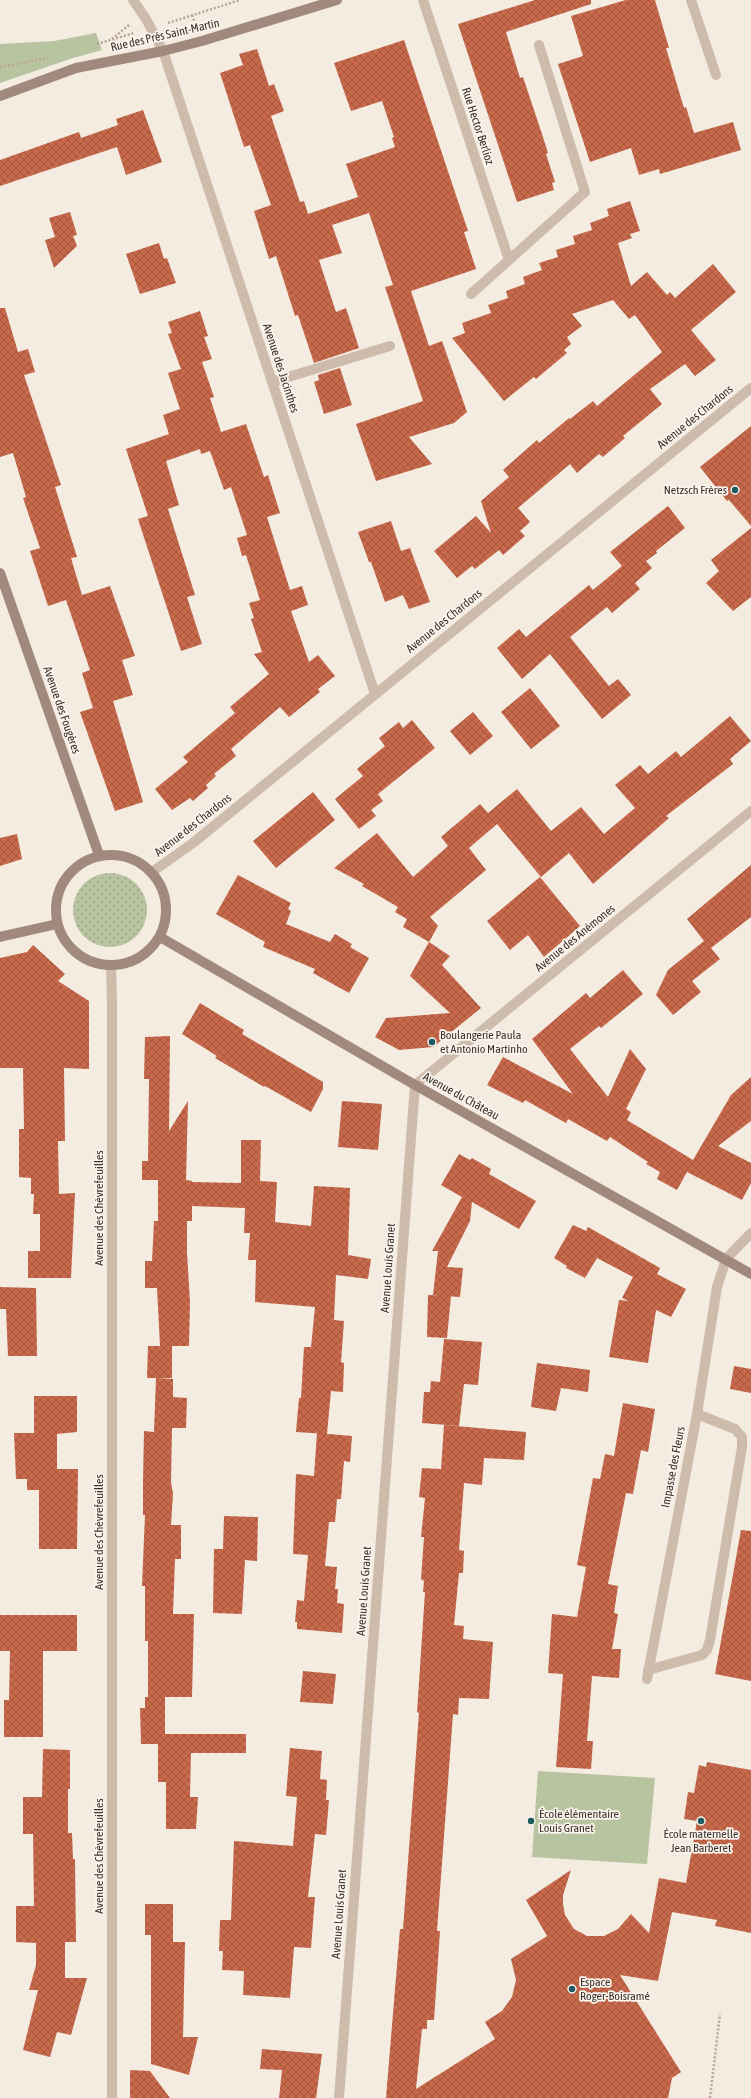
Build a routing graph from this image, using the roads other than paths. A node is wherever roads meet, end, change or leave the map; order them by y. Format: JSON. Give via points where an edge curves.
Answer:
{"nodes":[{"id":1,"x":132,"y":0,"type":"edge"},
{"id":2,"x":337,"y":0,"type":"edge"},
{"id":3,"x":423,"y":0,"type":"edge"},
{"id":4,"x":691,"y":0,"type":"edge"},
{"id":5,"x":539,"y":45,"type":"dead end"},
{"id":6,"x":162,"y":51,"type":"junction"},
{"id":7,"x":716,"y":75,"type":"dead end"},
{"id":8,"x":0,"y":96,"type":"edge"},
{"id":9,"x":509,"y":260,"type":"junction"},
{"id":10,"x":471,"y":294,"type":"dead end"},
{"id":11,"x":390,"y":346,"type":"dead end"},
{"id":12,"x":272,"y":382,"type":"junction"},
{"id":13,"x":751,"y":388,"type":"edge"},
{"id":14,"x":0,"y":573,"type":"edge"},
{"id":15,"x":375,"y":694,"type":"junction"},
{"id":16,"x":751,"y":811,"type":"edge"},
{"id":17,"x":99,"y":855,"type":"junction"},
{"id":18,"x":152,"y":872,"type":"junction"},
{"id":19,"x":57,"y":924,"type":"junction"},
{"id":20,"x":0,"y":937,"type":"edge"},
{"id":21,"x":160,"y":937,"type":"junction"},
{"id":22,"x":110,"y":965,"type":"junction"},
{"id":23,"x":415,"y":1085,"type":"junction"},
{"id":24,"x":751,"y":1232,"type":"edge"},
{"id":25,"x":726,"y":1259,"type":"junction"},
{"id":26,"x":751,"y":1274,"type":"edge"},
{"id":27,"x":697,"y":1414,"type":"junction"},
{"id":28,"x":112,"y":2098,"type":"edge"},
{"id":29,"x":339,"y":2098,"type":"edge"}],
"edges":[{"from":1,"to":6,"type":"street","name":"Avenue des Jacinthes","via":[[151,28]]},
{"from":2,"to":6,"type":"street","name":"Rue des Prés Saint-Martin"},
{"from":3,"to":9,"type":"street","name":"Rue Hector Berlioz"},
{"from":4,"to":7,"type":"street"},
{"from":5,"to":9,"type":"street","via":[[585,192]]},
{"from":6,"to":8,"type":"street","name":"Rue des Prés Saint-Martin","via":[[76,68]]},
{"from":6,"to":12,"type":"street","name":"Avenue des Jacinthes"},
{"from":9,"to":10,"type":"street"},
{"from":11,"to":12,"type":"street"},
{"from":12,"to":15,"type":"street","name":"Avenue des Jacinthes"},
{"from":13,"to":15,"type":"street","name":"Avenue des Chardons"},
{"from":14,"to":17,"type":"street","name":"Avenue des Fougères"},
{"from":15,"to":18,"type":"street","name":"Avenue des Chardons","via":[[193,843]]},
{"from":16,"to":23,"type":"street","name":"Avenue des Anémones"},
{"from":17,"to":18,"type":"street","via":[[128,856]]},
{"from":17,"to":19,"type":"street","via":[[83,862],[69,873],[59,888],[55,906]]},
{"from":18,"to":21,"type":"street","via":[[162,887],[166,904]]},
{"from":19,"to":20,"type":"street"},
{"from":19,"to":22,"type":"street","via":[[65,940],[77,954],[93,962]]},
{"from":21,"to":22,"type":"street","via":[[151,949],[139,958],[125,964]]},
{"from":21,"to":23,"type":"street","name":"Avenue du Château"},
{"from":22,"to":28,"type":"street","name":"Avenue des Chèvrefeuilles"},
{"from":23,"to":25,"type":"street","name":"Avenue du Château"},
{"from":23,"to":29,"type":"street","name":"Avenue Louis Granet"},
{"from":24,"to":25,"type":"street"},
{"from":25,"to":26,"type":"street","name":"Avenue du Château"},
{"from":25,"to":27,"type":"street","name":"Impasse des Fleurs","via":[[717,1287]]},
{"from":27,"to":27,"type":"street","name":"Impasse des Fleurs","via":[[648,1674],[702,1655],[707,1650],[710,1640],[742,1437],[735,1429]]}]}
